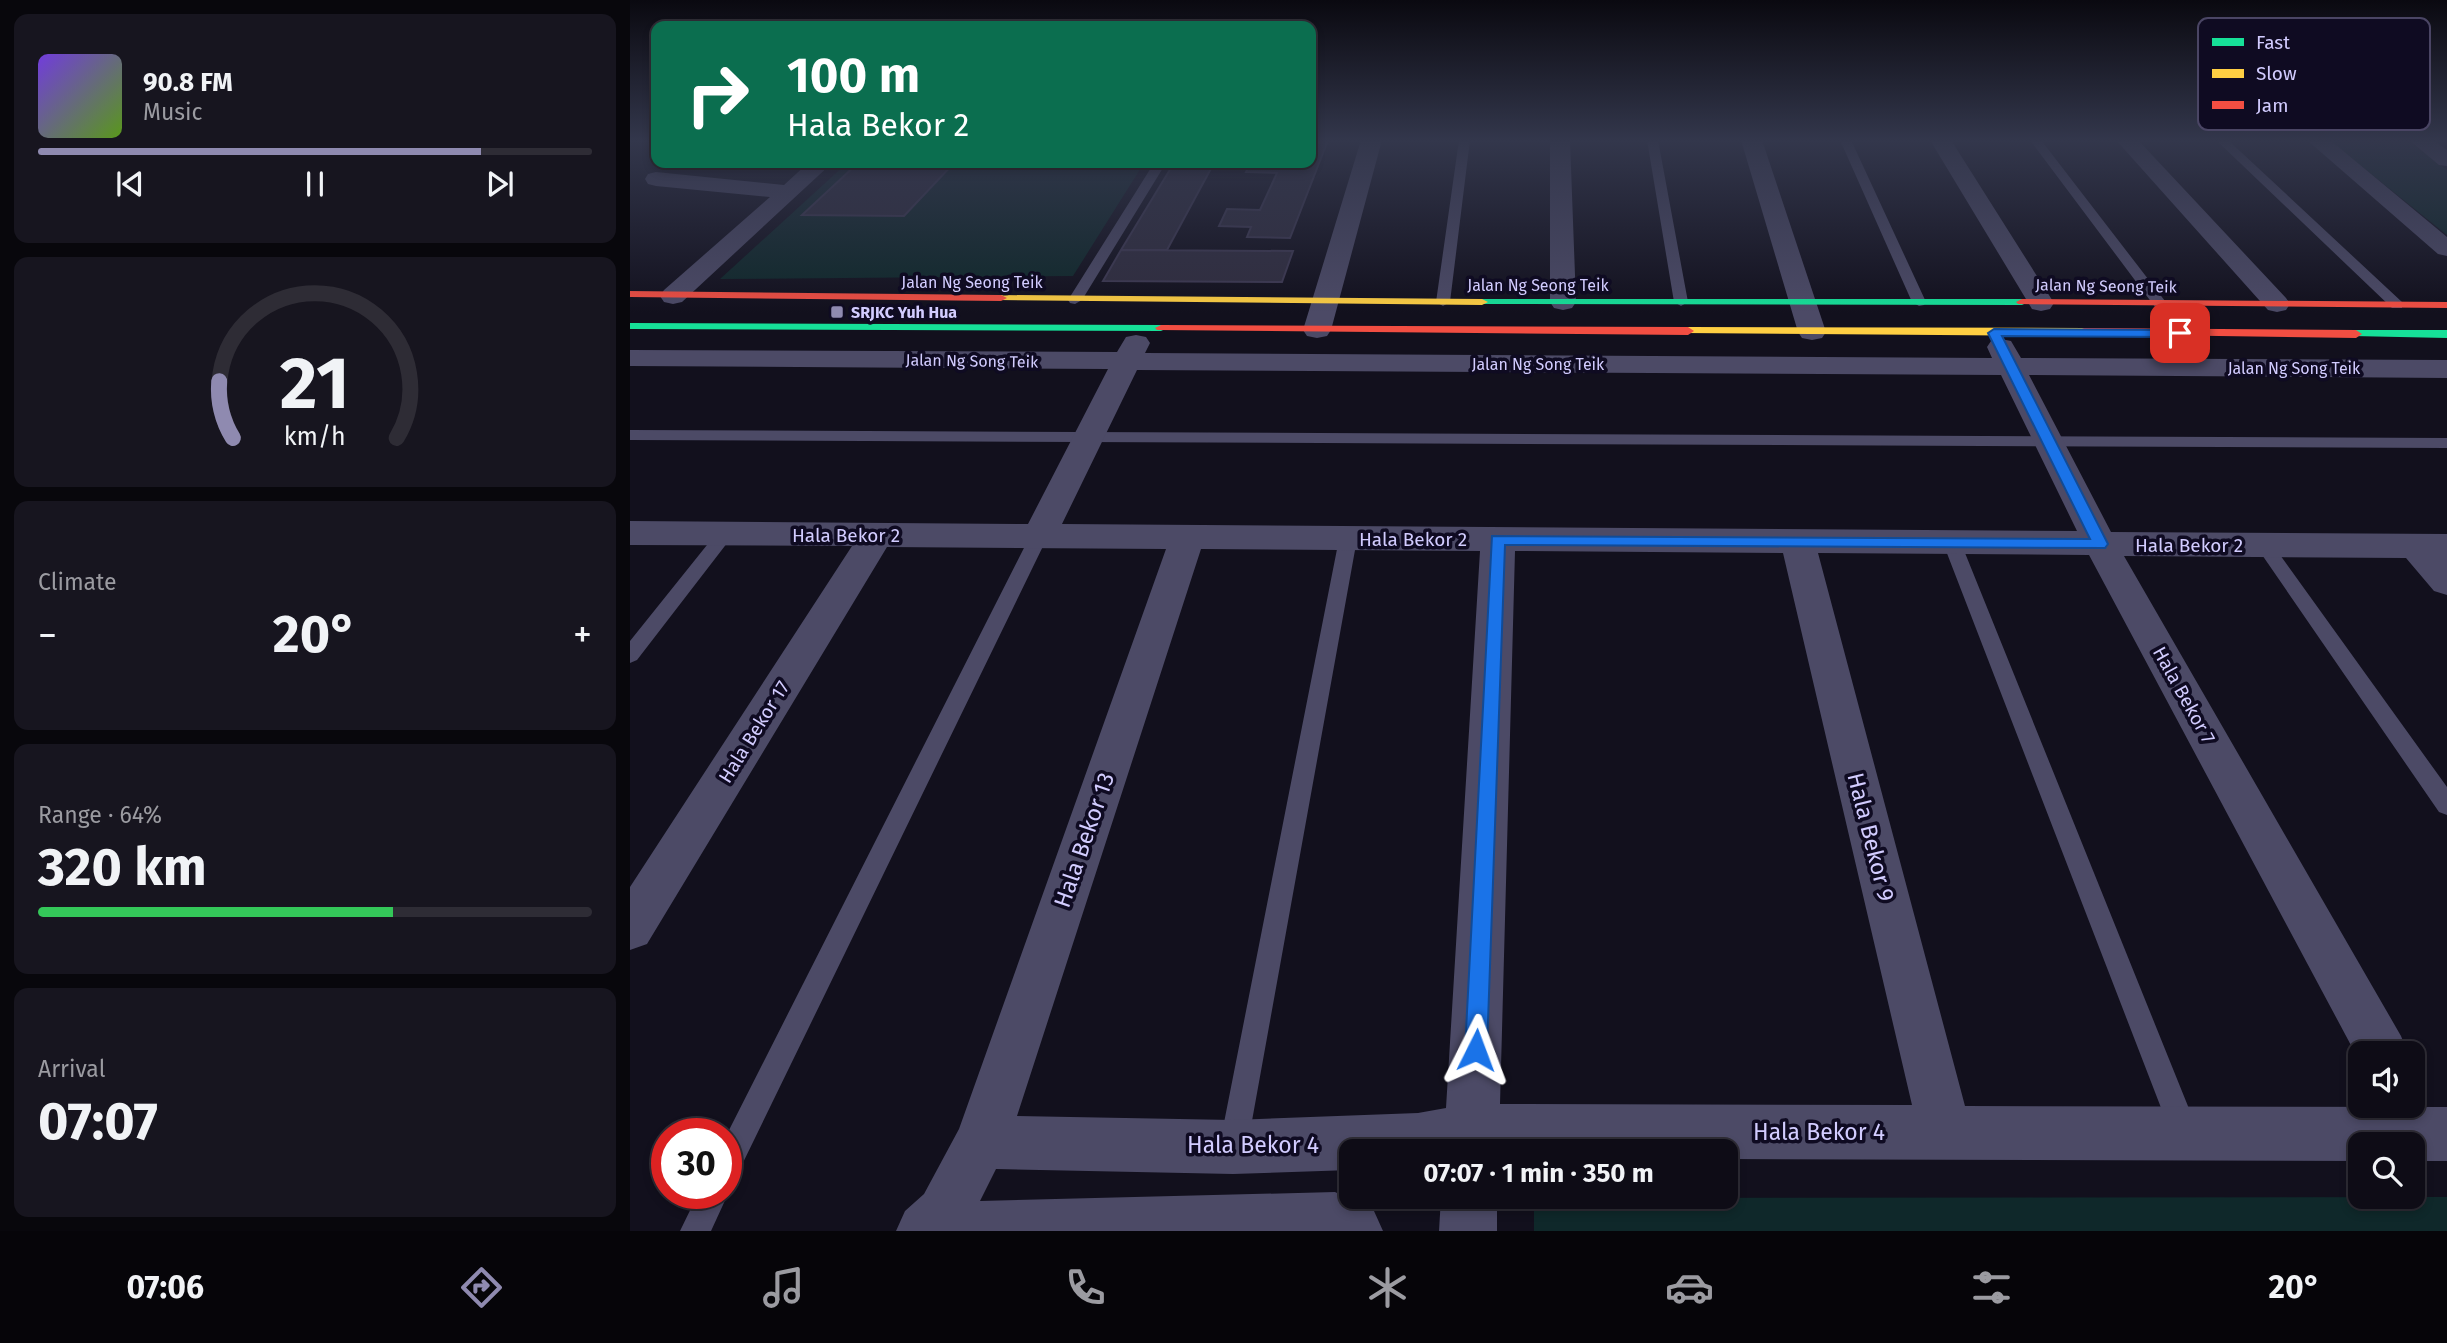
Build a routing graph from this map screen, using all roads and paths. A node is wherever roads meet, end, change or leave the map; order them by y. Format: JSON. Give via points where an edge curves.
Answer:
{"nodes":[{"id":1,"x":783,"y":197,"type":"edge"},
{"id":2,"x":1139,"y":197,"type":"edge"},
{"id":3,"x":1356,"y":197,"type":"edge"},
{"id":4,"x":1457,"y":197,"type":"edge"},
{"id":5,"x":1561,"y":197,"type":"edge"},
{"id":6,"x":1662,"y":197,"type":"edge"},
{"id":7,"x":1770,"y":197,"type":"edge"},
{"id":8,"x":1871,"y":197,"type":"edge"},
{"id":9,"x":1976,"y":197,"type":"edge"},
{"id":10,"x":2079,"y":197,"type":"edge"},
{"id":11,"x":2179,"y":197,"type":"edge"},
{"id":12,"x":2282,"y":197,"type":"edge"},
{"id":13,"x":2386,"y":197,"type":"edge"},
{"id":14,"x":2447,"y":248,"type":"edge"},
{"id":15,"x":630,"y":294,"type":"edge"},
{"id":16,"x":673,"y":296,"type":"junction"},
{"id":17,"x":1075,"y":300,"type":"junction"},
{"id":18,"x":1803,"y":301,"type":"junction"},
{"id":19,"x":1326,"y":302,"type":"junction"},
{"id":20,"x":1443,"y":302,"type":"junction"},
{"id":21,"x":1563,"y":302,"type":"junction"},
{"id":22,"x":1681,"y":302,"type":"junction"},
{"id":23,"x":1919,"y":302,"type":"junction"},
{"id":24,"x":2041,"y":303,"type":"junction"},
{"id":25,"x":2160,"y":304,"type":"junction"},
{"id":26,"x":2277,"y":304,"type":"junction"},
{"id":27,"x":2397,"y":305,"type":"junction"},
{"id":28,"x":2447,"y":305,"type":"edge"},
{"id":29,"x":630,"y":326,"type":"edge"},
{"id":30,"x":1143,"y":330,"type":"junction"},
{"id":31,"x":1317,"y":330,"type":"junction"},
{"id":32,"x":1812,"y":332,"type":"junction"},
{"id":33,"x":2447,"y":334,"type":"edge"},
{"id":34,"x":2002,"y":350,"type":"junction"},
{"id":35,"x":630,"y":358,"type":"edge"},
{"id":36,"x":1126,"y":362,"type":"junction"},
{"id":37,"x":2447,"y":369,"type":"edge"},
{"id":38,"x":630,"y":435,"type":"edge"},
{"id":39,"x":1088,"y":437,"type":"junction"},
{"id":40,"x":2049,"y":443,"type":"junction"},
{"id":41,"x":2447,"y":443,"type":"edge"},
{"id":42,"x":630,"y":533,"type":"edge"},
{"id":43,"x":725,"y":534,"type":"junction"},
{"id":44,"x":877,"y":535,"type":"junction"},
{"id":45,"x":1039,"y":536,"type":"junction"},
{"id":46,"x":1187,"y":538,"type":"junction"},
{"id":47,"x":1348,"y":539,"type":"junction"},
{"id":48,"x":1497,"y":540,"type":"junction"},
{"id":49,"x":1798,"y":542,"type":"junction"},
{"id":50,"x":1952,"y":543,"type":"junction"},
{"id":51,"x":2100,"y":544,"type":"junction"},
{"id":52,"x":2264,"y":545,"type":"junction"},
{"id":53,"x":2431,"y":546,"type":"edge"},
{"id":54,"x":2447,"y":582,"type":"edge"},
{"id":55,"x":630,"y":655,"type":"edge"},
{"id":56,"x":2447,"y":805,"type":"edge"},
{"id":57,"x":630,"y":928,"type":"edge"},
{"id":58,"x":2376,"y":1041,"type":"edge"},
{"id":59,"x":2429,"y":1125,"type":"edge"},
{"id":60,"x":1945,"y":1133,"type":"junction"},
{"id":61,"x":742,"y":1135,"type":"edge"},
{"id":62,"x":2186,"y":1135,"type":"junction"},
{"id":63,"x":1472,"y":1139,"type":"edge"},
{"id":64,"x":1590,"y":1139,"type":"edge"},
{"id":65,"x":981,"y":1142,"type":"junction"},
{"id":66,"x":1339,"y":1143,"type":"edge"},
{"id":67,"x":1233,"y":1146,"type":"junction"},
{"id":68,"x":706,"y":1209,"type":"edge"},
{"id":69,"x":1469,"y":1209,"type":"edge"},
{"id":70,"x":935,"y":1223,"type":"edge"},
{"id":71,"x":1089,"y":1230,"type":"edge"},
{"id":72,"x":695,"y":1231,"type":"edge"},
{"id":73,"x":1354,"y":1231,"type":"edge"},
{"id":74,"x":1468,"y":1231,"type":"edge"}],
"edges":[{"from":1,"to":16,"type":"street"},
{"from":2,"to":17,"type":"lane"},
{"from":3,"to":19,"type":"street"},
{"from":4,"to":20,"type":"lane"},
{"from":5,"to":21,"type":"street"},
{"from":6,"to":22,"type":"lane"},
{"from":7,"to":18,"type":"street"},
{"from":8,"to":23,"type":"lane"},
{"from":9,"to":24,"type":"street"},
{"from":10,"to":25,"type":"lane"},
{"from":11,"to":26,"type":"street"},
{"from":12,"to":27,"type":"lane"},
{"from":13,"to":14,"type":"street"},
{"from":15,"to":16,"type":"street","name":"Jalan Ng Seong Teik"},
{"from":16,"to":17,"type":"street","name":"Jalan Ng Seong Teik"},
{"from":17,"to":19,"type":"street","name":"Jalan Ng Seong Teik"},
{"from":18,"to":22,"type":"street","name":"Jalan Ng Seong Teik"},
{"from":18,"to":23,"type":"street","name":"Jalan Ng Seong Teik"},
{"from":18,"to":32,"type":"street"},
{"from":19,"to":20,"type":"street","name":"Jalan Ng Seong Teik"},
{"from":19,"to":31,"type":"street"},
{"from":20,"to":21,"type":"street","name":"Jalan Ng Seong Teik"},
{"from":21,"to":22,"type":"street","name":"Jalan Ng Seong Teik"},
{"from":23,"to":24,"type":"street","name":"Jalan Ng Seong Teik"},
{"from":24,"to":25,"type":"street","name":"Jalan Ng Seong Teik"},
{"from":25,"to":26,"type":"street","name":"Jalan Ng Seong Teik"},
{"from":26,"to":27,"type":"street","name":"Jalan Ng Seong Teik"},
{"from":27,"to":28,"type":"street","name":"Jalan Ng Seong Teik"},
{"from":29,"to":30,"type":"street"},
{"from":30,"to":31,"type":"street"},
{"from":30,"to":36,"type":"street"},
{"from":31,"to":32,"type":"street"},
{"from":32,"to":34,"type":"street"},
{"from":33,"to":34,"type":"street"},
{"from":34,"to":36,"type":"street","name":"Jalan Ng Song Teik"},
{"from":34,"to":37,"type":"street","name":"Jalan Ng Song Teik"},
{"from":34,"to":40,"type":"street","name":"Hala Bekor 7"},
{"from":35,"to":36,"type":"street","name":"Jalan Ng Song Teik"},
{"from":36,"to":39,"type":"street"},
{"from":38,"to":39,"type":"lane"},
{"from":39,"to":40,"type":"lane"},
{"from":39,"to":45,"type":"street"},
{"from":40,"to":41,"type":"lane"},
{"from":40,"to":51,"type":"street","name":"Hala Bekor 7"},
{"from":42,"to":43,"type":"street","name":"Hala Bekor 2"},
{"from":43,"to":44,"type":"street","name":"Hala Bekor 2"},
{"from":43,"to":55,"type":"lane"},
{"from":44,"to":45,"type":"street","name":"Hala Bekor 2"},
{"from":44,"to":57,"type":"street","name":"Hala Bekor 17"},
{"from":45,"to":46,"type":"street","name":"Hala Bekor 2"},
{"from":45,"to":61,"type":"lane"},
{"from":46,"to":47,"type":"street","name":"Hala Bekor 2"},
{"from":46,"to":65,"type":"street","name":"Hala Bekor 13"},
{"from":47,"to":48,"type":"street","name":"Hala Bekor 2"},
{"from":47,"to":67,"type":"lane"},
{"from":48,"to":49,"type":"street","name":"Hala Bekor 2"},
{"from":48,"to":63,"type":"street"},
{"from":49,"to":50,"type":"street","name":"Hala Bekor 2"},
{"from":49,"to":60,"type":"street","name":"Hala Bekor 9"},
{"from":50,"to":51,"type":"street","name":"Hala Bekor 2"},
{"from":50,"to":62,"type":"lane"},
{"from":51,"to":52,"type":"street","name":"Hala Bekor 2"},
{"from":51,"to":58,"type":"street","name":"Hala Bekor 7"},
{"from":52,"to":53,"type":"street","name":"Hala Bekor 2"},
{"from":52,"to":56,"type":"lane"},
{"from":53,"to":54,"type":"street"},
{"from":59,"to":62,"type":"street","name":"Hala Bekor 4"},
{"from":60,"to":62,"type":"street","name":"Hala Bekor 4"},
{"from":60,"to":64,"type":"street","name":"Hala Bekor 4"},
{"from":65,"to":67,"type":"street","name":"Hala Bekor 4"},
{"from":65,"to":70,"type":"street","name":"Hala Bekor 13"},
{"from":66,"to":67,"type":"street","name":"Hala Bekor 4"},
{"from":68,"to":72,"type":"lane"},
{"from":69,"to":74,"type":"street"},
{"from":70,"to":71,"type":"street","via":[[979,1230]]},
{"from":71,"to":73,"type":"street","via":[[1335,1220]]}]}
